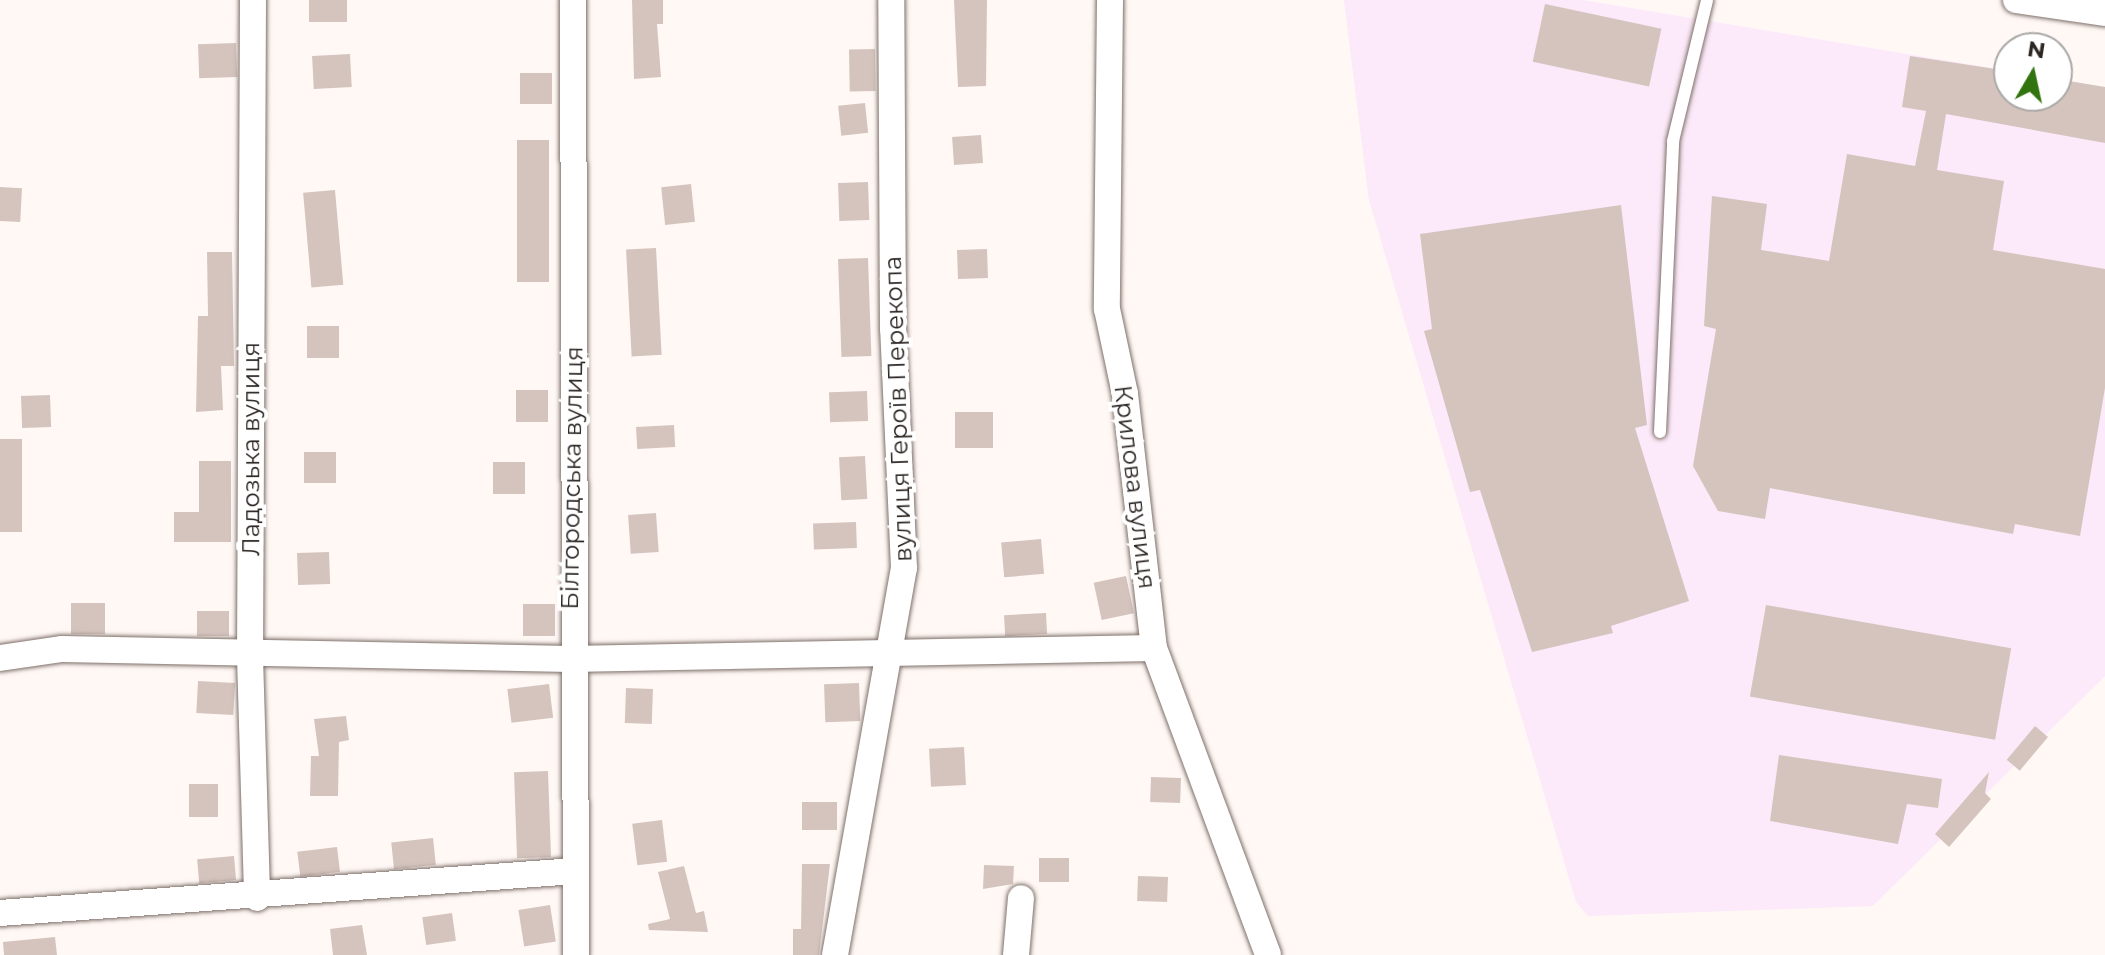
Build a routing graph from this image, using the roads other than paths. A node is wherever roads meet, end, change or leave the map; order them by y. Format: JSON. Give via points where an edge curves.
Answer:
{"nodes":[{"id":1,"x":253,"y":0,"type":"edge"},
{"id":2,"x":573,"y":0,"type":"edge"},
{"id":3,"x":891,"y":0,"type":"edge"},
{"id":4,"x":1110,"y":0,"type":"edge"},
{"id":5,"x":1707,"y":0,"type":"edge"},
{"id":6,"x":2016,"y":0,"type":"edge"},
{"id":7,"x":2105,"y":13,"type":"edge"},
{"id":8,"x":1660,"y":432,"type":"dead end"},
{"id":9,"x":1154,"y":648,"type":"junction"},
{"id":10,"x":886,"y":654,"type":"junction"},
{"id":11,"x":250,"y":657,"type":"junction"},
{"id":12,"x":0,"y":658,"type":"edge"},
{"id":13,"x":570,"y":659,"type":"junction"},
{"id":14,"x":574,"y":871,"type":"junction"},
{"id":15,"x":257,"y":898,"type":"junction"},
{"id":16,"x":1021,"y":898,"type":"dead end"},
{"id":17,"x":0,"y":913,"type":"edge"},
{"id":18,"x":576,"y":955,"type":"edge"},
{"id":19,"x":835,"y":955,"type":"edge"},
{"id":20,"x":1016,"y":955,"type":"edge"},
{"id":21,"x":1268,"y":955,"type":"edge"}],
"edges":[{"from":1,"to":11,"type":"street","name":"Ладозька вулиця"},
{"from":2,"to":13,"type":"street","name":"Білгородська вулиця"},
{"from":3,"to":10,"type":"street","name":"вулиця Героїв Перекопа","via":[[893,329],[904,568]]},
{"from":4,"to":9,"type":"street","name":"Крилова вулиця","via":[[1107,309],[1125,394]]},
{"from":5,"to":8,"type":"lane","via":[[1673,141]]},
{"from":6,"to":7,"type":"street"},
{"from":9,"to":10,"type":"street"},
{"from":9,"to":21,"type":"street","name":"Крилова вулиця"},
{"from":10,"to":13,"type":"street"},
{"from":10,"to":19,"type":"street","name":"вулиця Героїв Перекопа"},
{"from":11,"to":12,"type":"street","via":[[62,649]]},
{"from":11,"to":13,"type":"street"},
{"from":11,"to":15,"type":"street","name":"Ладозька вулиця"},
{"from":13,"to":14,"type":"street","name":"Білгородська вулиця"},
{"from":14,"to":15,"type":"street"},
{"from":14,"to":18,"type":"street","name":"Білгородська вулиця"},
{"from":15,"to":17,"type":"street"},
{"from":16,"to":20,"type":"street"}]}
